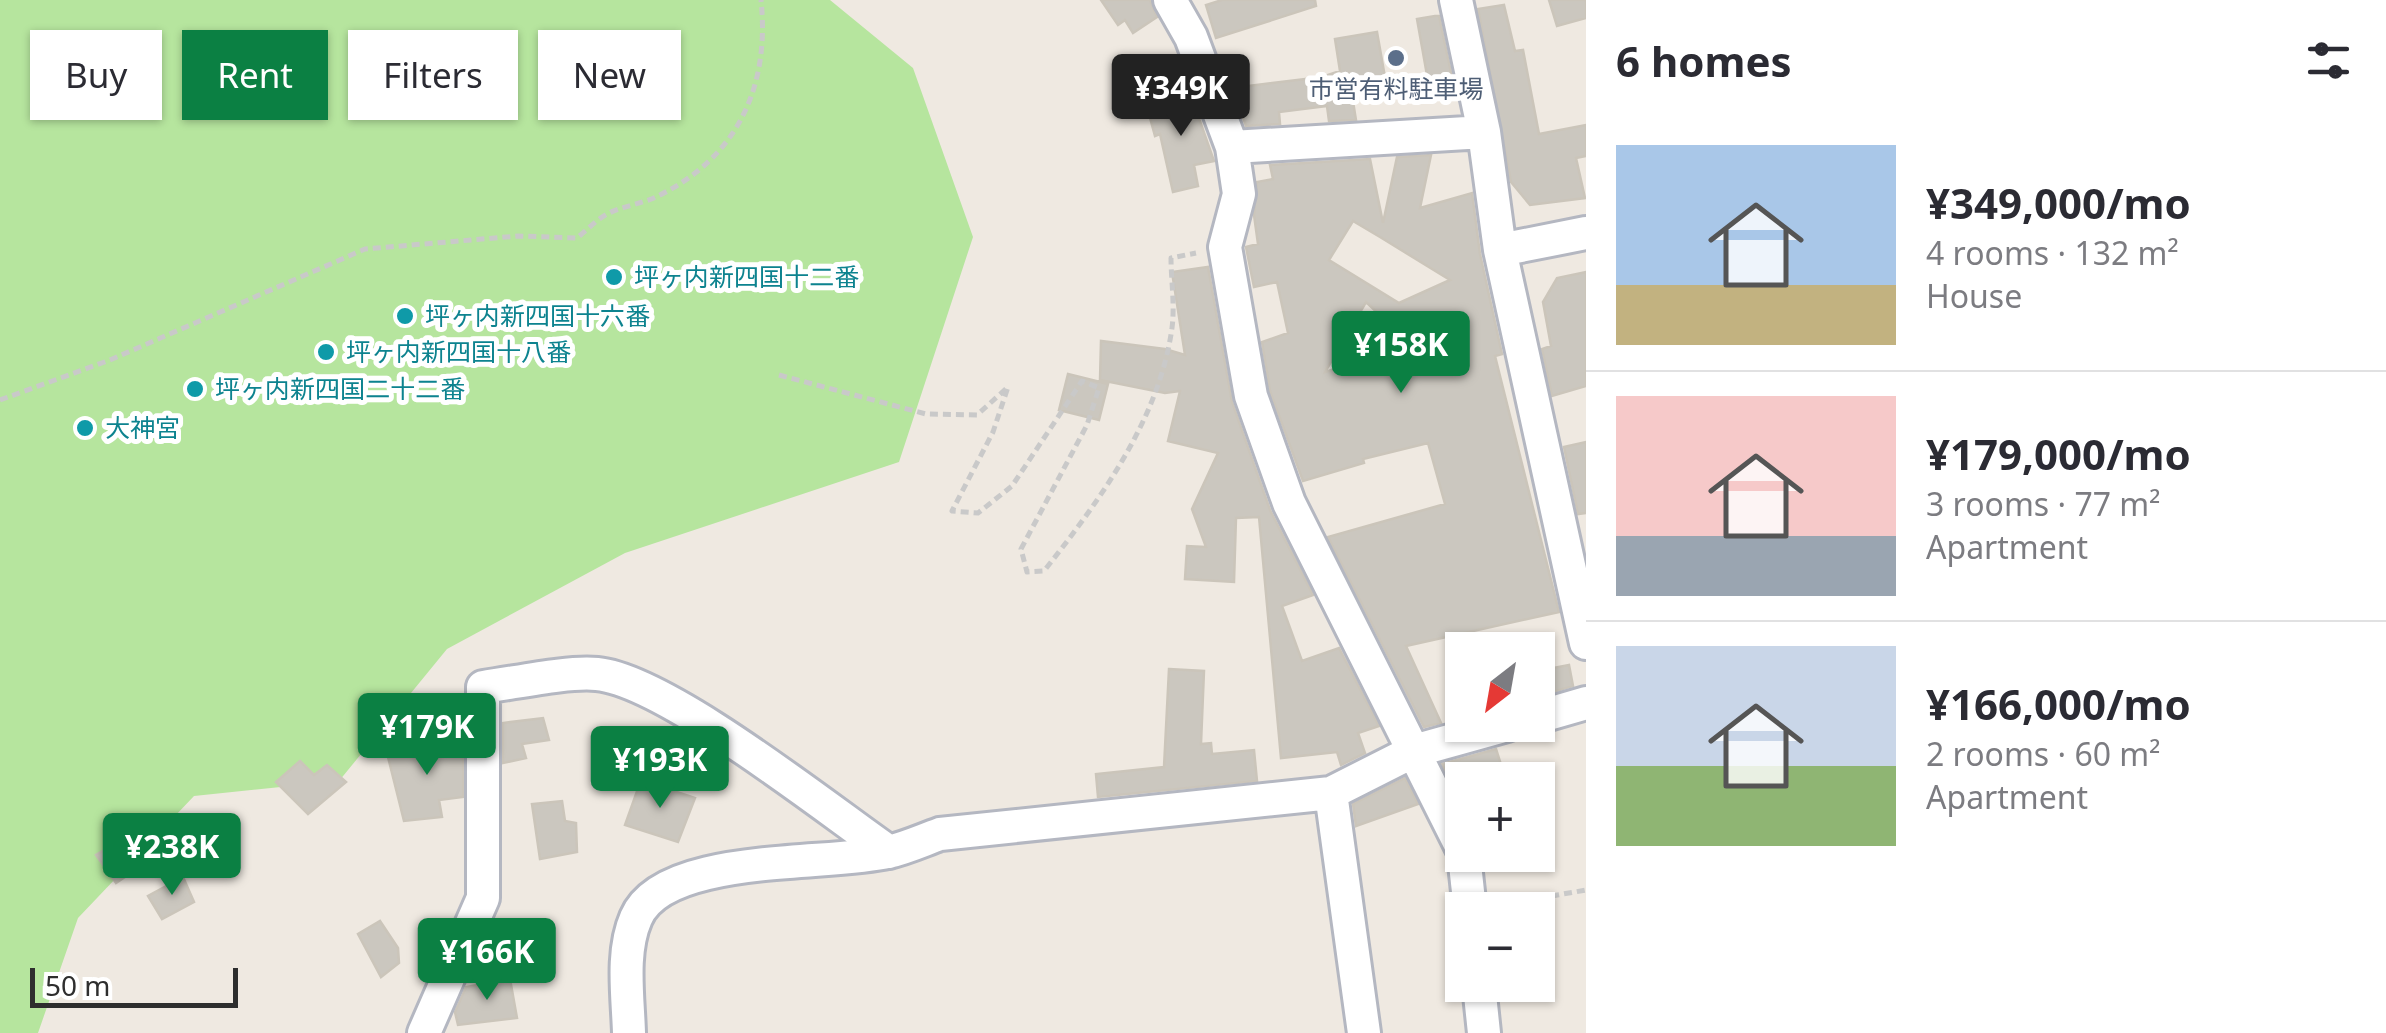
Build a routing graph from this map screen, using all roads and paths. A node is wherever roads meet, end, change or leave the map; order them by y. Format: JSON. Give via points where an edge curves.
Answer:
{"nodes":[{"id":1,"x":761,"y":0,"type":"edge"},
{"id":2,"x":1170,"y":0,"type":"edge"},
{"id":3,"x":1456,"y":0,"type":"edge"},
{"id":4,"x":1484,"y":132,"type":"junction"},
{"id":5,"x":1232,"y":147,"type":"junction"},
{"id":6,"x":1586,"y":233,"type":"edge"},
{"id":7,"x":1225,"y":247,"type":"junction"},
{"id":8,"x":1500,"y":250,"type":"junction"},
{"id":9,"x":779,"y":375,"type":"dead end"},
{"id":10,"x":0,"y":400,"type":"edge"},
{"id":11,"x":1586,"y":643,"type":"edge"},
{"id":12,"x":1586,"y":703,"type":"edge"},
{"id":13,"x":1555,"y":711,"type":"edge"},
{"id":14,"x":1446,"y":742,"type":"edge"},
{"id":15,"x":1414,"y":751,"type":"junction"},
{"id":16,"x":1330,"y":793,"type":"junction"},
{"id":17,"x":1445,"y":815,"type":"edge"},
{"id":18,"x":889,"y":852,"type":"junction"},
{"id":19,"x":1586,"y":890,"type":"edge"},
{"id":20,"x":1555,"y":895,"type":"edge"},
{"id":21,"x":1481,"y":1002,"type":"edge"},
{"id":22,"x":424,"y":1033,"type":"edge"},
{"id":23,"x":629,"y":1033,"type":"edge"},
{"id":24,"x":1364,"y":1033,"type":"edge"},
{"id":25,"x":1484,"y":1033,"type":"edge"}],
"edges":[{"from":1,"to":10,"type":"path","via":[[762,73],[736,130],[703,167],[658,196],[607,214],[576,238],[518,236],[365,249],[110,360]]},
{"from":2,"to":5,"type":"street"},
{"from":3,"to":4,"type":"street"},
{"from":4,"to":5,"type":"street"},
{"from":4,"to":8,"type":"street"},
{"from":5,"to":7,"type":"street","via":[[1239,194]]},
{"from":6,"to":8,"type":"street"},
{"from":7,"to":9,"type":"path","via":[[1171,258],[1172,326],[1155,400],[1090,513],[1044,572],[1027,572],[1021,549],[1088,426],[1099,388],[1082,381],[1012,486],[978,513],[952,511],[994,432],[1008,387],[978,415],[926,414]]},
{"from":7,"to":15,"type":"street","via":[[1252,396],[1288,503]]},
{"from":8,"to":11,"type":"street"},
{"from":12,"to":13,"type":"street"},
{"from":14,"to":15,"type":"street"},
{"from":15,"to":16,"type":"street"},
{"from":15,"to":17,"type":"street"},
{"from":16,"to":18,"type":"street","via":[[940,834]]},
{"from":16,"to":24,"type":"street"},
{"from":18,"to":22,"type":"street","via":[[688,713],[630,684],[597,674],[483,687],[484,898]]},
{"from":18,"to":23,"type":"street","via":[[694,876],[650,896],[629,939]]},
{"from":19,"to":20,"type":"path"},
{"from":21,"to":25,"type":"street"}]}
